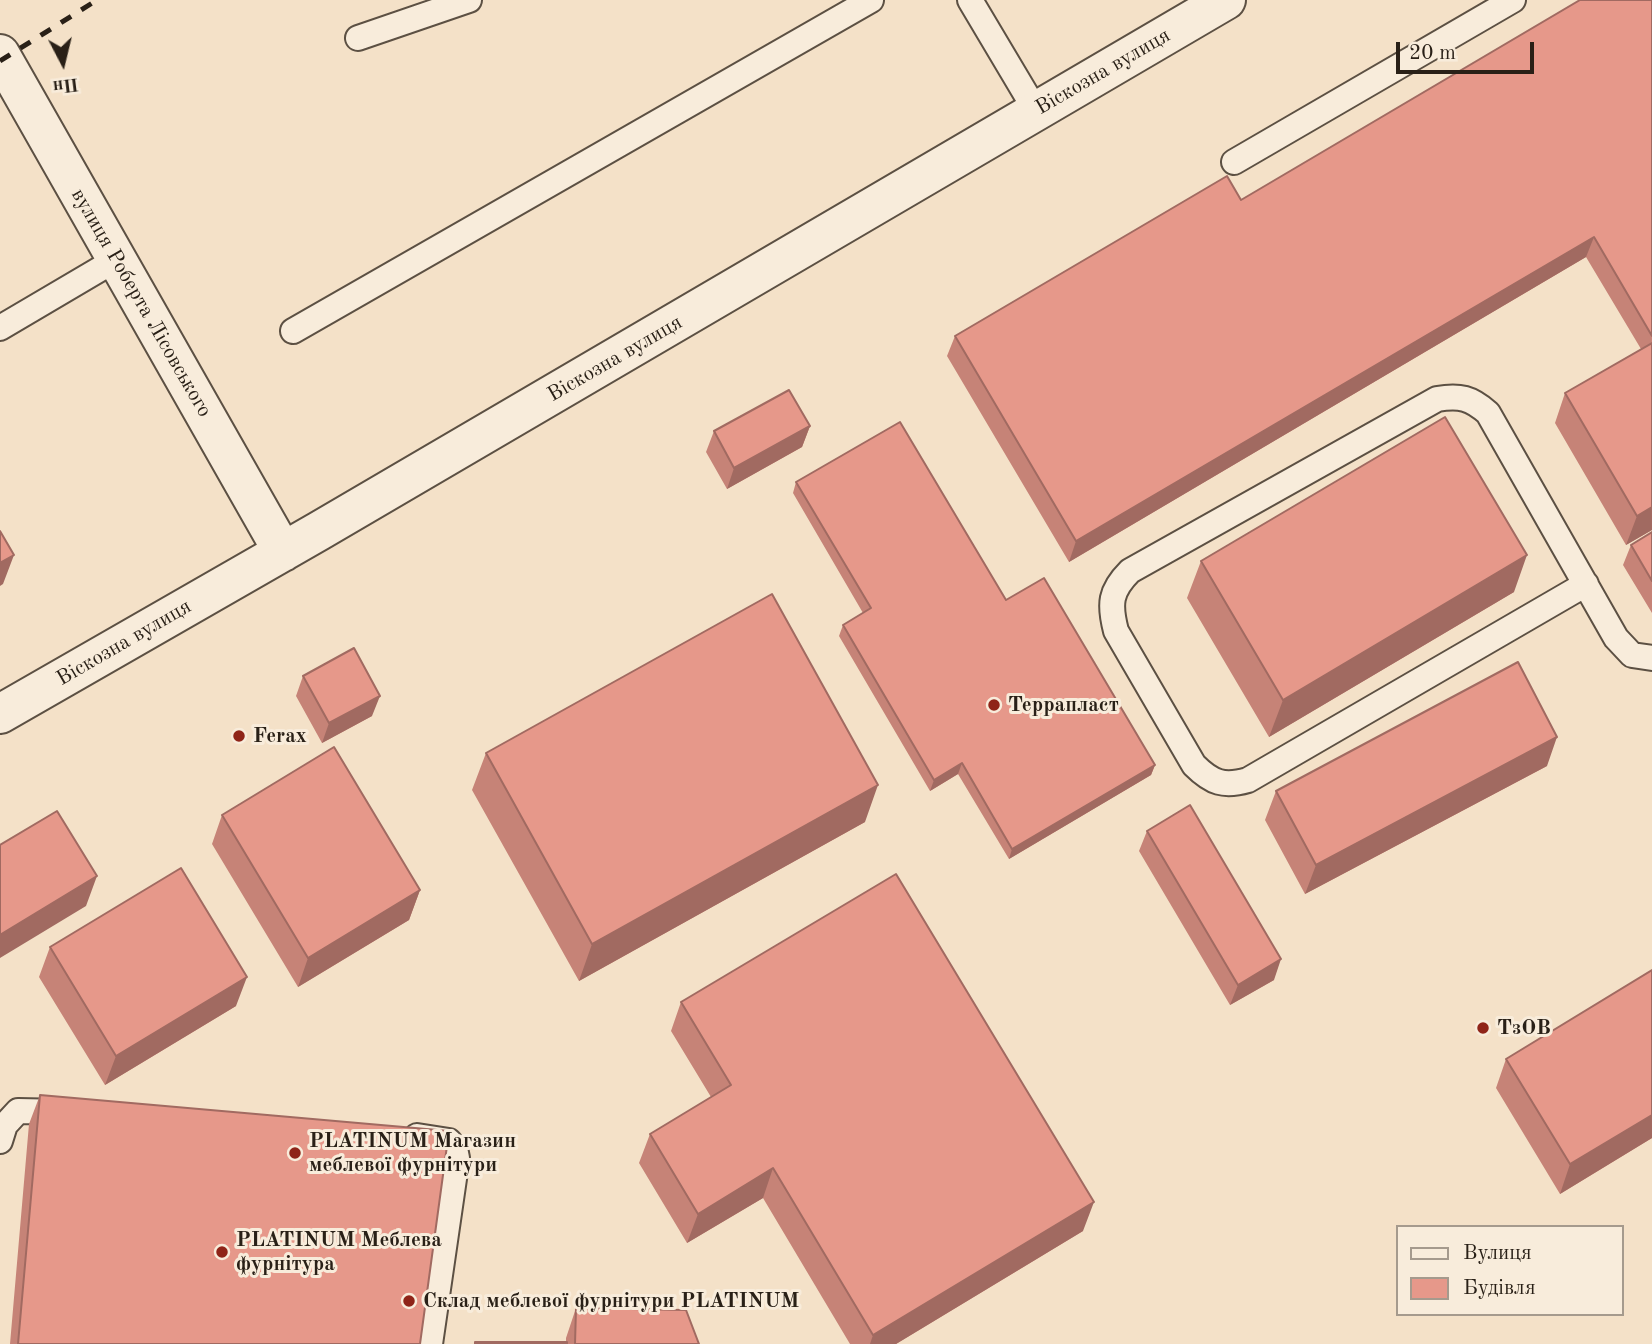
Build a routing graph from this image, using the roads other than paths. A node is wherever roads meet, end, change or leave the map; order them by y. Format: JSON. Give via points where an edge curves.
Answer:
{"nodes":[{"id":1,"x":469,"y":0,"type":"edge"},
{"id":2,"x":871,"y":0,"type":"edge"},
{"id":3,"x":970,"y":0,"type":"edge"},
{"id":4,"x":1227,"y":0,"type":"edge"},
{"id":5,"x":1513,"y":0,"type":"edge"},
{"id":6,"x":358,"y":38,"type":"dead end"},
{"id":7,"x":0,"y":54,"type":"edge"},
{"id":8,"x":1036,"y":111,"type":"junction"},
{"id":9,"x":1234,"y":162,"type":"dead end"},
{"id":10,"x":117,"y":259,"type":"junction"},
{"id":11,"x":0,"y":328,"type":"edge"},
{"id":12,"x":293,"y":331,"type":"dead end"},
{"id":13,"x":283,"y":552,"type":"junction"},
{"id":14,"x":1586,"y":584,"type":"junction"},
{"id":15,"x":1652,"y":658,"type":"edge"},
{"id":16,"x":0,"y":714,"type":"edge"},
{"id":17,"x":84,"y":1113,"type":"edge"},
{"id":18,"x":398,"y":1135,"type":"edge"},
{"id":19,"x":0,"y":1140,"type":"edge"},
{"id":20,"x":430,"y":1344,"type":"edge"}],
"edges":[{"from":1,"to":6,"type":"lane"},
{"from":2,"to":12,"type":"lane"},
{"from":3,"to":8,"type":"lane"},
{"from":4,"to":8,"type":"street","name":"Віскозна вулиця"},
{"from":5,"to":9,"type":"lane"},
{"from":7,"to":10,"type":"street","name":"вулиця Роберта Лісовського"},
{"from":8,"to":13,"type":"street","name":"Віскозна вулиця"},
{"from":10,"to":11,"type":"lane"},
{"from":10,"to":13,"type":"street","name":"вулиця Роберта Лісовського"},
{"from":13,"to":16,"type":"street","name":"Віскозна вулиця"},
{"from":14,"to":14,"type":"lane","via":[[1488,413],[1457,395],[1437,399],[1130,571],[1114,586],[1110,607],[1116,631],[1194,765],[1209,779],[1228,786],[1248,780]]},
{"from":14,"to":15,"type":"lane","via":[[1616,638],[1632,654]]},
{"from":17,"to":19,"type":"lane","via":[[18,1111],[5,1125]]},
{"from":18,"to":20,"type":"lane","via":[[449,1141],[457,1158]]}]}
